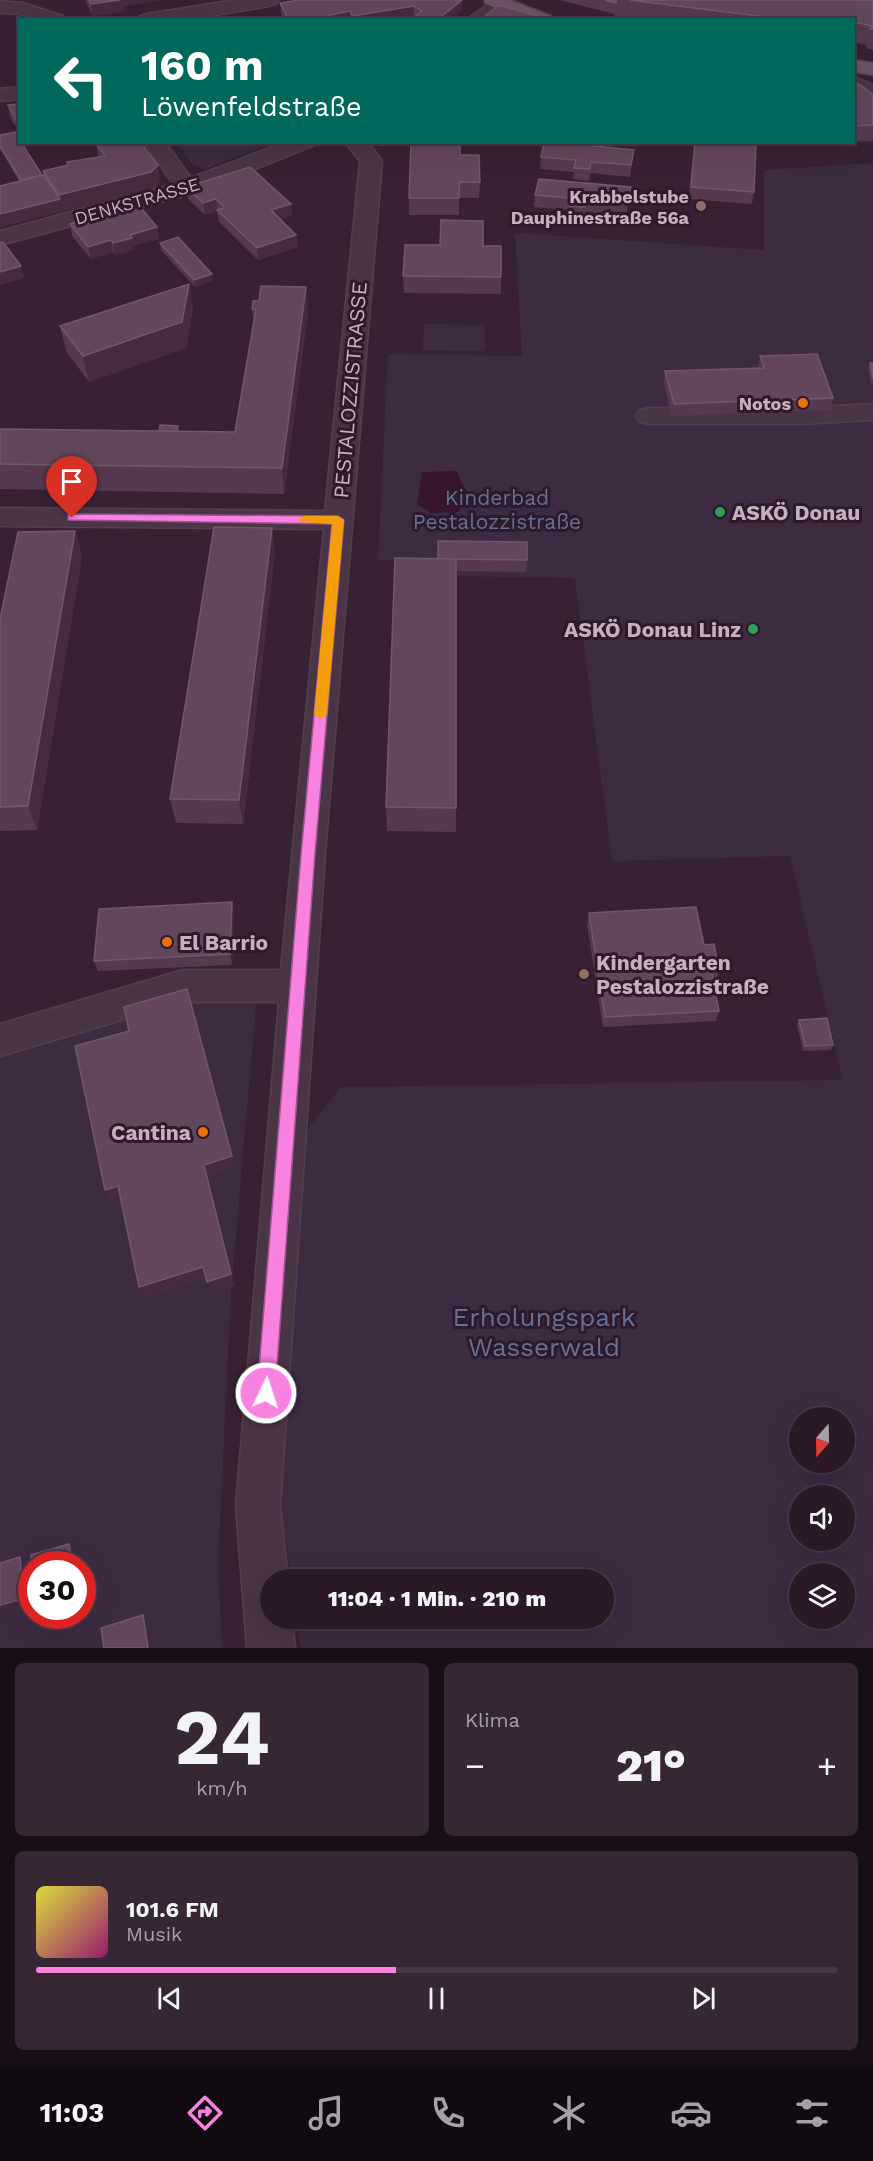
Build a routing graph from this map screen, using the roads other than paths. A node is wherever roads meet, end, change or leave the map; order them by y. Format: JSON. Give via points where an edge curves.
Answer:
{"nodes":[{"id":1,"x":52,"y":0,"type":"edge"},
{"id":2,"x":268,"y":0,"type":"edge"},
{"id":3,"x":497,"y":2,"type":"edge"},
{"id":4,"x":0,"y":7,"type":"edge"},
{"id":5,"x":50,"y":18,"type":"edge"},
{"id":6,"x":62,"y":18,"type":"edge"},
{"id":7,"x":159,"y":18,"type":"edge"},
{"id":8,"x":477,"y":18,"type":"edge"},
{"id":9,"x":539,"y":18,"type":"edge"},
{"id":10,"x":855,"y":66,"type":"edge"},
{"id":11,"x":873,"y":69,"type":"edge"},
{"id":12,"x":855,"y":84,"type":"edge"},
{"id":13,"x":18,"y":93,"type":"edge"},
{"id":14,"x":873,"y":93,"type":"edge"},
{"id":15,"x":0,"y":95,"type":"edge"},
{"id":16,"x":155,"y":144,"type":"edge"},
{"id":17,"x":300,"y":144,"type":"edge"},
{"id":18,"x":356,"y":144,"type":"edge"},
{"id":19,"x":187,"y":188,"type":"junction"},
{"id":20,"x":0,"y":238,"type":"edge"},
{"id":21,"x":873,"y":412,"type":"edge"},
{"id":22,"x":649,"y":416,"type":"dead end"},
{"id":23,"x":0,"y":517,"type":"edge"},
{"id":24,"x":338,"y":520,"type":"junction"},
{"id":25,"x":297,"y":986,"type":"junction"},
{"id":26,"x":0,"y":1040,"type":"edge"},
{"id":27,"x":271,"y":1648,"type":"edge"}],
"edges":[{"from":1,"to":6,"type":"street"},
{"from":2,"to":7,"type":"street"},
{"from":3,"to":8,"type":"street"},
{"from":3,"to":9,"type":"main road"},
{"from":4,"to":5,"type":"street"},
{"from":10,"to":11,"type":"main road"},
{"from":12,"to":14,"type":"street"},
{"from":13,"to":15,"type":"street"},
{"from":16,"to":19,"type":"street"},
{"from":17,"to":19,"type":"street","name":"DENKSTRASSE"},
{"from":18,"to":24,"type":"street","name":"PESTALOZZISTRASSE","via":[[371,161]]},
{"from":19,"to":20,"type":"street","name":"DENKSTRASSE"},
{"from":21,"to":22,"type":"street"},
{"from":23,"to":24,"type":"street"},
{"from":24,"to":25,"type":"street","name":"PESTALOZZISTRASSE"},
{"from":25,"to":26,"type":"street","via":[[183,986]]},
{"from":25,"to":27,"type":"street","name":"PESTALOZZISTRASSE","via":[[258,1506]]}]}
